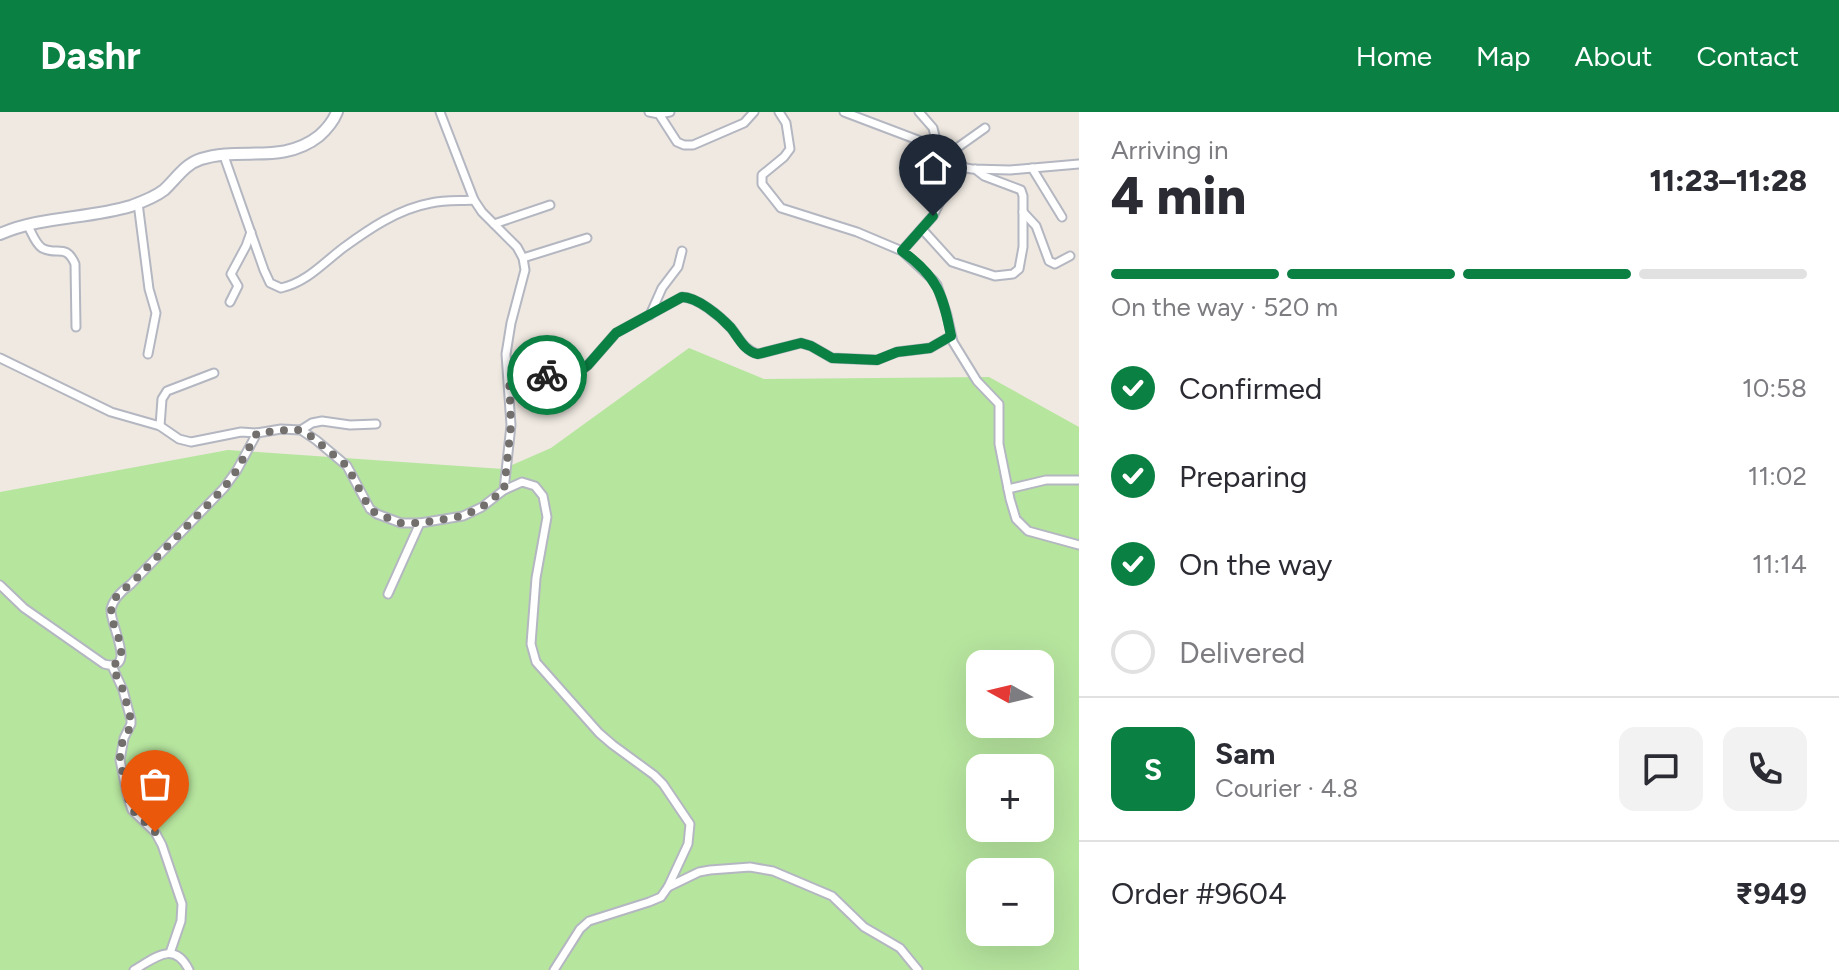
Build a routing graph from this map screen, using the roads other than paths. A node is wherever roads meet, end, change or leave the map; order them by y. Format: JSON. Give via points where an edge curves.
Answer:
{"nodes":[{"id":1,"x":337,"y":112,"type":"edge"},
{"id":2,"x":440,"y":112,"type":"edge"},
{"id":3,"x":649,"y":112,"type":"edge"},
{"id":4,"x":670,"y":112,"type":"edge"},
{"id":5,"x":754,"y":112,"type":"edge"},
{"id":6,"x":779,"y":112,"type":"edge"},
{"id":7,"x":844,"y":112,"type":"edge"},
{"id":8,"x":919,"y":112,"type":"edge"},
{"id":9,"x":659,"y":114,"type":"edge"},
{"id":10,"x":985,"y":128,"type":"dead end"},
{"id":11,"x":938,"y":148,"type":"junction"},
{"id":12,"x":947,"y":155,"type":"junction"},
{"id":13,"x":224,"y":156,"type":"junction"},
{"id":14,"x":959,"y":162,"type":"junction"},
{"id":15,"x":1079,"y":164,"type":"edge"},
{"id":16,"x":1032,"y":168,"type":"junction"},
{"id":17,"x":975,"y":169,"type":"junction"},
{"id":18,"x":474,"y":200,"type":"junction"},
{"id":19,"x":138,"y":203,"type":"junction"},
{"id":20,"x":550,"y":205,"type":"dead end"},
{"id":21,"x":1023,"y":212,"type":"junction"},
{"id":22,"x":1062,"y":217,"type":"dead end"},
{"id":23,"x":494,"y":224,"type":"junction"},
{"id":24,"x":28,"y":226,"type":"junction"},
{"id":25,"x":922,"y":229,"type":"junction"},
{"id":26,"x":251,"y":232,"type":"junction"},
{"id":27,"x":0,"y":234,"type":"edge"},
{"id":28,"x":587,"y":238,"type":"dead end"},
{"id":29,"x":682,"y":251,"type":"dead end"},
{"id":30,"x":902,"y":251,"type":"junction"},
{"id":31,"x":1070,"y":256,"type":"dead end"},
{"id":32,"x":523,"y":258,"type":"junction"},
{"id":33,"x":230,"y":302,"type":"dead end"},
{"id":34,"x":650,"y":315,"type":"junction"},
{"id":35,"x":76,"y":327,"type":"dead end"},
{"id":36,"x":951,"y":336,"type":"junction"},
{"id":37,"x":148,"y":354,"type":"dead end"},
{"id":38,"x":0,"y":358,"type":"edge"},
{"id":39,"x":214,"y":373,"type":"dead end"},
{"id":40,"x":509,"y":377,"type":"junction"},
{"id":41,"x":376,"y":424,"type":"dead end"},
{"id":42,"x":160,"y":426,"type":"junction"},
{"id":43,"x":301,"y":430,"type":"junction"},
{"id":44,"x":257,"y":433,"type":"junction"},
{"id":45,"x":1079,"y":480,"type":"edge"},
{"id":46,"x":1008,"y":489,"type":"junction"},
{"id":47,"x":504,"y":490,"type":"junction"},
{"id":48,"x":420,"y":523,"type":"junction"},
{"id":49,"x":1079,"y":545,"type":"edge"},
{"id":50,"x":0,"y":585,"type":"edge"},
{"id":51,"x":388,"y":594,"type":"dead end"},
{"id":52,"x":112,"y":666,"type":"junction"},
{"id":53,"x":668,"y":887,"type":"junction"},
{"id":54,"x":170,"y":953,"type":"junction"},
{"id":55,"x":134,"y":970,"type":"edge"},
{"id":56,"x":189,"y":970,"type":"edge"},
{"id":57,"x":554,"y":970,"type":"edge"},
{"id":58,"x":918,"y":970,"type":"edge"}],
"edges":[{"from":1,"to":13,"type":"main road","via":[[327,130],[300,148]]},
{"from":2,"to":18,"type":"street"},
{"from":3,"to":9,"type":"street"},
{"from":4,"to":9,"type":"street"},
{"from":5,"to":9,"type":"street","via":[[744,123],[693,145],[677,142]]},
{"from":6,"to":30,"type":"street","via":[[790,149],[761,179],[781,208]]},
{"from":7,"to":11,"type":"street"},
{"from":8,"to":11,"type":"street","via":[[933,128]]},
{"from":10,"to":12,"type":"street"},
{"from":11,"to":12,"type":"street"},
{"from":12,"to":14,"type":"street"},
{"from":13,"to":19,"type":"main road","via":[[187,166],[162,192]]},
{"from":13,"to":26,"type":"street"},
{"from":14,"to":17,"type":"street"},
{"from":14,"to":25,"type":"street"},
{"from":15,"to":16,"type":"street"},
{"from":16,"to":17,"type":"street"},
{"from":16,"to":22,"type":"street"},
{"from":17,"to":21,"type":"street","via":[[1021,190]]},
{"from":18,"to":23,"type":"street"},
{"from":18,"to":26,"type":"street","via":[[432,203],[398,213],[298,284],[281,288],[270,283]]},
{"from":19,"to":24,"type":"main road"},
{"from":19,"to":37,"type":"street","via":[[156,306]]},
{"from":20,"to":23,"type":"street"},
{"from":21,"to":25,"type":"street","via":[[1021,264],[1013,274],[989,275],[952,262]]},
{"from":21,"to":31,"type":"street","via":[[1036,226],[1049,261],[1055,264]]},
{"from":23,"to":32,"type":"street"},
{"from":24,"to":27,"type":"main road"},
{"from":24,"to":35,"type":"street","via":[[41,247],[66,251],[75,264]]},
{"from":25,"to":30,"type":"street"},
{"from":26,"to":33,"type":"street","via":[[231,274],[238,286]]},
{"from":28,"to":32,"type":"street"},
{"from":29,"to":34,"type":"street"},
{"from":30,"to":36,"type":"street","via":[[937,285]]},
{"from":32,"to":40,"type":"street","via":[[525,270],[506,354]]},
{"from":34,"to":36,"type":"street","via":[[682,297],[693,298],[758,354],[801,343],[832,358],[877,360],[930,348]]},
{"from":34,"to":40,"type":"street","via":[[616,333],[580,371]]},
{"from":36,"to":46,"type":"street","via":[[977,381],[999,404],[999,444]]},
{"from":38,"to":42,"type":"street","via":[[111,412]]},
{"from":39,"to":42,"type":"street","via":[[167,391]]},
{"from":40,"to":47,"type":"street","via":[[511,425]]},
{"from":41,"to":43,"type":"street","via":[[322,421]]},
{"from":42,"to":44,"type":"street","via":[[191,442]]},
{"from":43,"to":44,"type":"street"},
{"from":43,"to":48,"type":"street","via":[[347,466],[370,509],[401,523]]},
{"from":44,"to":52,"type":"street","via":[[224,488],[113,603],[110,612],[122,653]]},
{"from":45,"to":46,"type":"street","via":[[1046,480]]},
{"from":46,"to":49,"type":"street","via":[[1016,519],[1028,531]]},
{"from":47,"to":48,"type":"street","via":[[463,516]]},
{"from":47,"to":53,"type":"street","via":[[522,482],[535,486],[547,517],[536,578],[531,644],[536,662],[613,745],[663,784],[688,819],[688,844]]},
{"from":48,"to":51,"type":"street"},
{"from":50,"to":52,"type":"street","via":[[24,608]]},
{"from":52,"to":54,"type":"street","via":[[131,720],[120,749],[128,798],[162,845],[182,904]]},
{"from":53,"to":57,"type":"street","via":[[661,897],[589,921]]},
{"from":53,"to":58,"type":"street","via":[[710,870],[773,871],[832,896],[864,927],[900,948]]},
{"from":54,"to":55,"type":"street"},
{"from":54,"to":56,"type":"street"}]}
